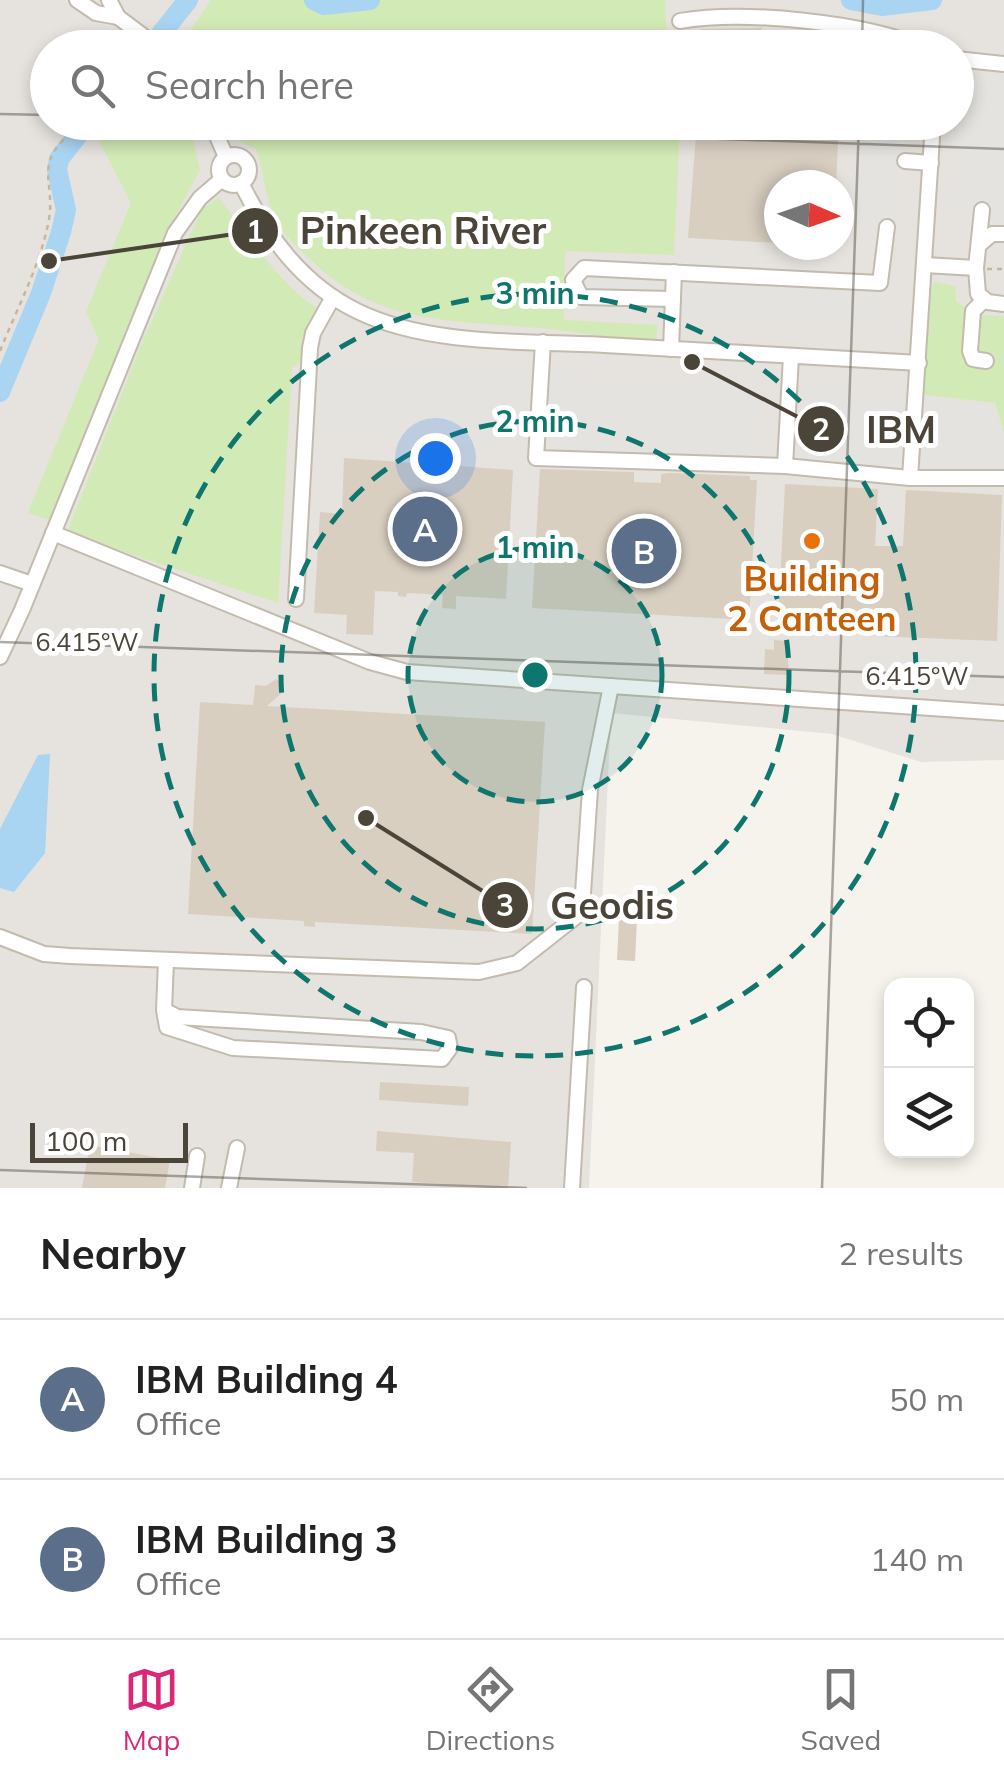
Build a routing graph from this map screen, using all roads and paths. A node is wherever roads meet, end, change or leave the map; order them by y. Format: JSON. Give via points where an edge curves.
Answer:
{"nodes":[{"id":1,"x":78,"y":0,"type":"edge"},
{"id":2,"x":108,"y":0,"type":"edge"},
{"id":3,"x":118,"y":16,"type":"junction"},
{"id":4,"x":680,"y":21,"type":"dead end"},
{"id":5,"x":136,"y":30,"type":"edge"},
{"id":6,"x":867,"y":30,"type":"edge"},
{"id":7,"x":974,"y":61,"type":"edge"},
{"id":8,"x":1004,"y":64,"type":"edge"},
{"id":9,"x":64,"y":140,"type":"dead end"},
{"id":10,"x":219,"y":140,"type":"edge"},
{"id":11,"x":932,"y":140,"type":"edge"},
{"id":12,"x":226,"y":156,"type":"junction"},
{"id":13,"x":904,"y":161,"type":"dead end"},
{"id":14,"x":931,"y":163,"type":"junction"},
{"id":15,"x":222,"y":180,"type":"junction"},
{"id":16,"x":241,"y":184,"type":"junction"},
{"id":17,"x":982,"y":210,"type":"dead end"},
{"id":18,"x":887,"y":228,"type":"dead end"},
{"id":19,"x":1004,"y":234,"type":"edge"},
{"id":20,"x":979,"y":244,"type":"junction"},
{"id":21,"x":924,"y":265,"type":"junction"},
{"id":22,"x":976,"y":268,"type":"junction"},
{"id":23,"x":1004,"y":270,"type":"edge"},
{"id":24,"x":674,"y":272,"type":"junction"},
{"id":25,"x":333,"y":297,"type":"junction"},
{"id":26,"x":673,"y":299,"type":"junction"},
{"id":27,"x":984,"y":300,"type":"junction"},
{"id":28,"x":1004,"y":304,"type":"edge"},
{"id":29,"x":543,"y":342,"type":"junction"},
{"id":30,"x":671,"y":349,"type":"junction"},
{"id":31,"x":0,"y":351,"type":"edge"},
{"id":32,"x":791,"y":356,"type":"junction"},
{"id":33,"x":986,"y":362,"type":"dead end"},
{"id":34,"x":919,"y":363,"type":"junction"},
{"id":35,"x":785,"y":466,"type":"junction"},
{"id":36,"x":910,"y":478,"type":"junction"},
{"id":37,"x":1004,"y":478,"type":"edge"},
{"id":38,"x":53,"y":533,"type":"junction"},
{"id":39,"x":0,"y":573,"type":"edge"},
{"id":40,"x":32,"y":584,"type":"junction"},
{"id":41,"x":296,"y":599,"type":"dead end"},
{"id":42,"x":0,"y":657,"type":"edge"},
{"id":43,"x":611,"y":686,"type":"junction"},
{"id":44,"x":1004,"y":714,"type":"edge"},
{"id":45,"x":0,"y":937,"type":"edge"},
{"id":46,"x":166,"y":961,"type":"junction"},
{"id":47,"x":584,"y":987,"type":"dead end"},
{"id":48,"x":164,"y":1010,"type":"junction"},
{"id":49,"x":237,"y":1148,"type":"dead end"},
{"id":50,"x":198,"y":1156,"type":"dead end"},
{"id":51,"x":192,"y":1188,"type":"edge"},
{"id":52,"x":229,"y":1188,"type":"edge"},
{"id":53,"x":572,"y":1188,"type":"edge"}],
"edges":[{"from":1,"to":3,"type":"street","via":[[96,14]]},
{"from":2,"to":3,"type":"street"},
{"from":3,"to":5,"type":"street"},
{"from":4,"to":6,"type":"street"},
{"from":7,"to":8,"type":"street"},
{"from":9,"to":31,"type":"path","via":[[47,168],[49,216],[41,250]]},
{"from":10,"to":12,"type":"street"},
{"from":11,"to":14,"type":"street"},
{"from":12,"to":15,"type":"street","via":[[218,170]]},
{"from":12,"to":16,"type":"street","via":[[247,162]]},
{"from":13,"to":14,"type":"street"},
{"from":14,"to":21,"type":"street"},
{"from":15,"to":16,"type":"street"},
{"from":15,"to":38,"type":"street","via":[[175,232]]},
{"from":16,"to":25,"type":"street","via":[[265,230]]},
{"from":17,"to":20,"type":"street"},
{"from":18,"to":24,"type":"street","via":[[880,283]]},
{"from":19,"to":20,"type":"street"},
{"from":20,"to":22,"type":"street"},
{"from":21,"to":22,"type":"street"},
{"from":21,"to":34,"type":"street"},
{"from":22,"to":23,"type":"path"},
{"from":22,"to":27,"type":"street"},
{"from":24,"to":26,"type":"street"},
{"from":24,"to":26,"type":"street","via":[[584,268],[573,280],[581,296]]},
{"from":25,"to":29,"type":"street","via":[[427,333]]},
{"from":25,"to":41,"type":"street","via":[[310,348]]},
{"from":26,"to":30,"type":"street"},
{"from":27,"to":28,"type":"street"},
{"from":27,"to":33,"type":"street","via":[[973,311],[970,351]]},
{"from":29,"to":30,"type":"street"},
{"from":29,"to":35,"type":"street","via":[[536,458]]},
{"from":30,"to":32,"type":"street"},
{"from":32,"to":34,"type":"street"},
{"from":32,"to":35,"type":"street"},
{"from":34,"to":36,"type":"street"},
{"from":35,"to":36,"type":"street"},
{"from":36,"to":37,"type":"street"},
{"from":38,"to":40,"type":"street"},
{"from":38,"to":43,"type":"street","via":[[370,662],[407,672]]},
{"from":39,"to":40,"type":"street"},
{"from":40,"to":42,"type":"street"},
{"from":43,"to":44,"type":"street"},
{"from":43,"to":46,"type":"street","via":[[590,790],[578,914],[517,962],[478,972]]},
{"from":45,"to":46,"type":"street","via":[[44,954]]},
{"from":46,"to":48,"type":"street"},
{"from":47,"to":53,"type":"street"},
{"from":48,"to":48,"type":"street","via":[[204,1020],[421,1032],[448,1038],[450,1048],[442,1059],[233,1048],[167,1027]]},
{"from":49,"to":52,"type":"street"},
{"from":50,"to":51,"type":"street"}]}
